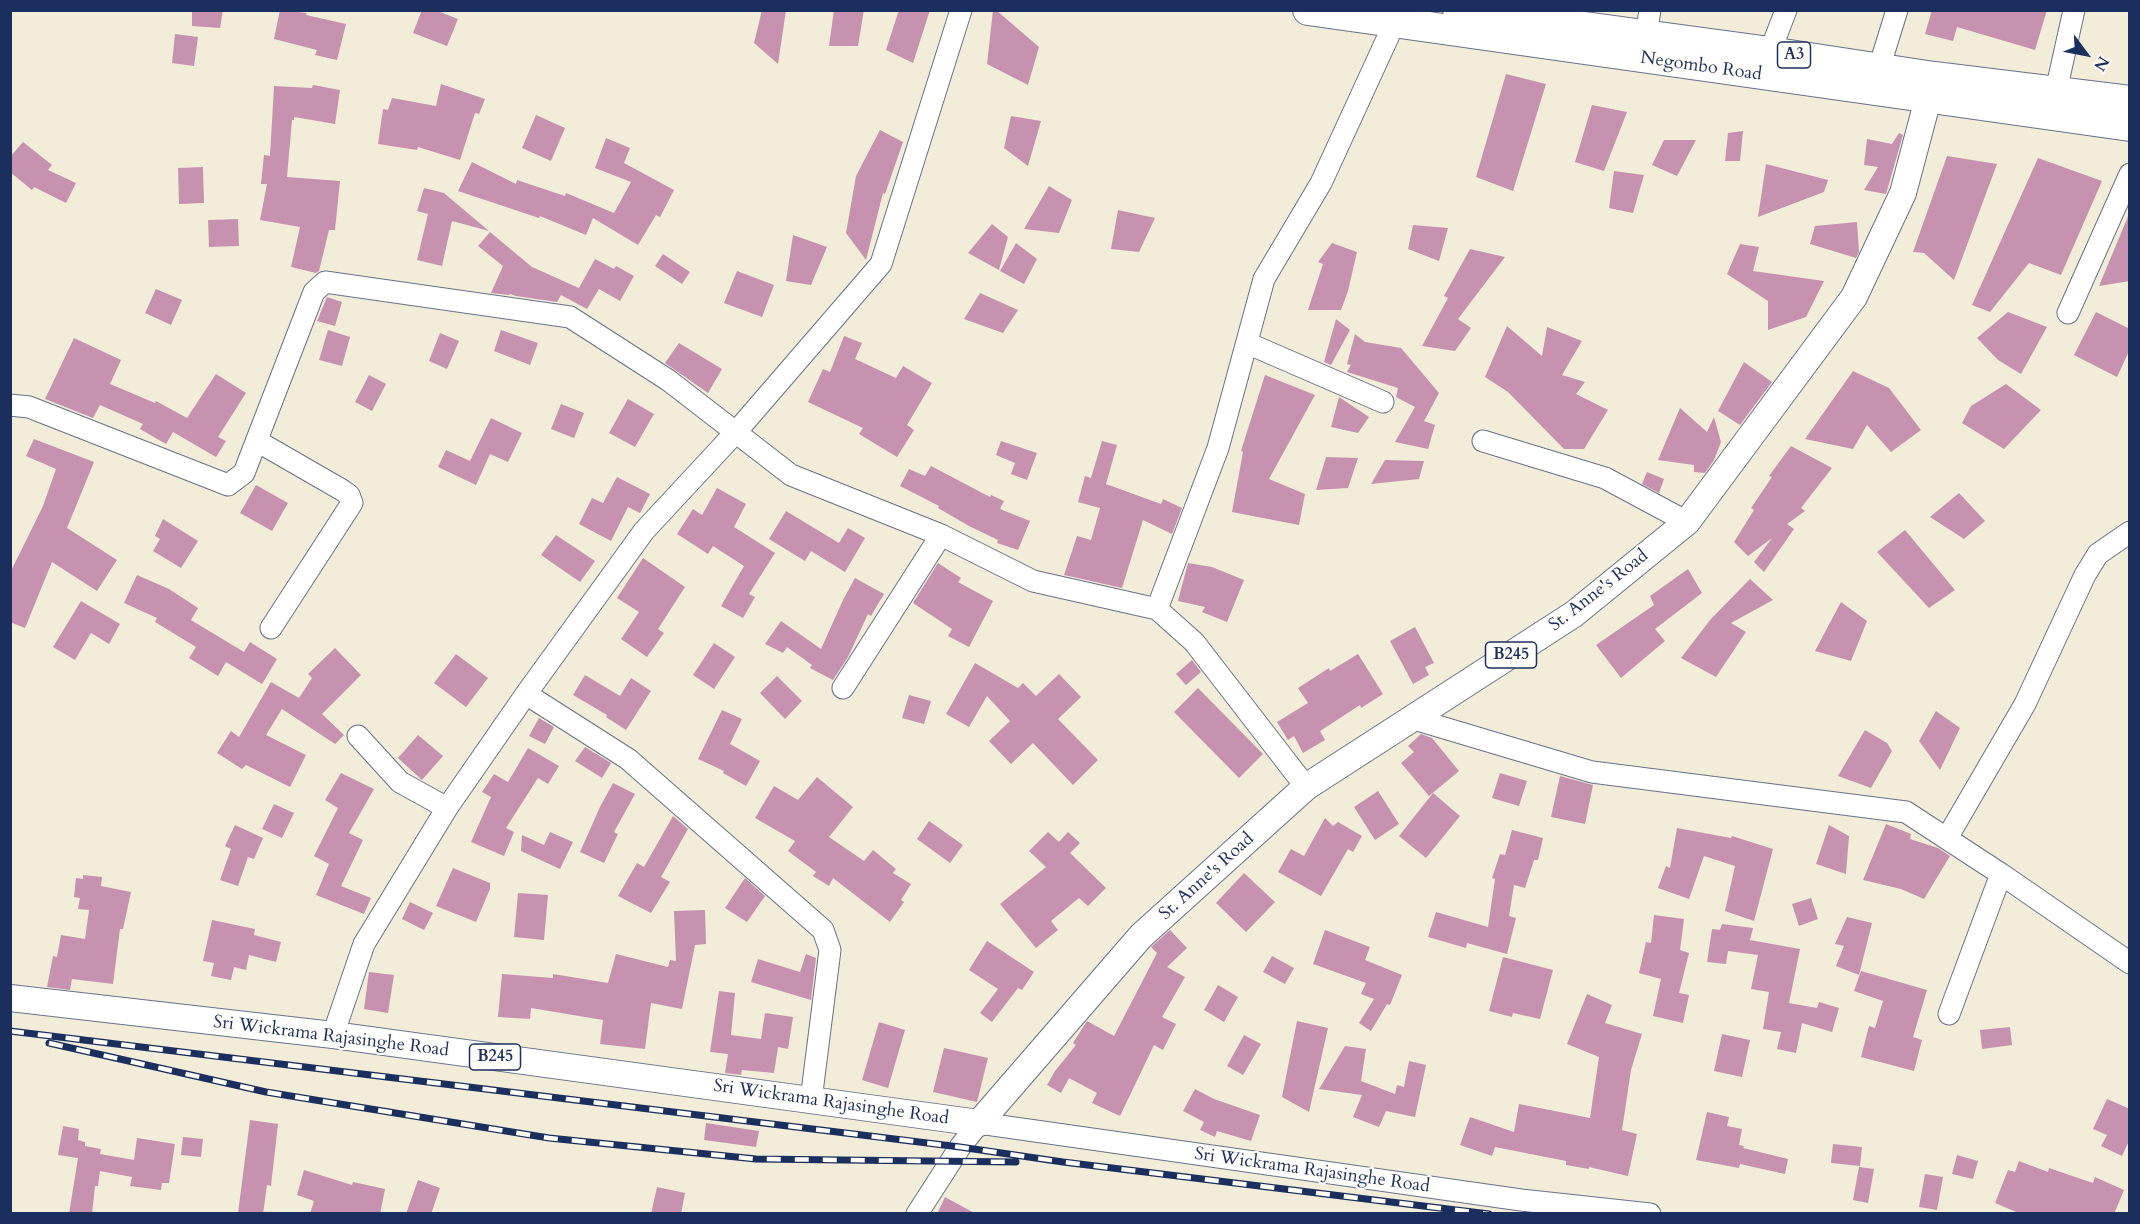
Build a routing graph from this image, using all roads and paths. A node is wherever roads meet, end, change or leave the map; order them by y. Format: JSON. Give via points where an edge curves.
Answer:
{"nodes":[{"id":1,"x":961,"y":10,"type":"edge"},
{"id":2,"x":1308,"y":10,"type":"edge"},
{"id":3,"x":1458,"y":10,"type":"edge"},
{"id":4,"x":1785,"y":10,"type":"edge"},
{"id":5,"x":1897,"y":10,"type":"edge"},
{"id":6,"x":2074,"y":10,"type":"edge"},
{"id":7,"x":1522,"y":15,"type":"edge"},
{"id":8,"x":1396,"y":17,"type":"edge"},
{"id":9,"x":1648,"y":23,"type":"edge"},
{"id":10,"x":1770,"y":52,"type":"junction"},
{"id":11,"x":1879,"y":68,"type":"junction"},
{"id":12,"x":1932,"y":87,"type":"junction"},
{"id":13,"x":2055,"y":92,"type":"junction"},
{"id":14,"x":2130,"y":100,"type":"edge"},
{"id":15,"x":2130,"y":126,"type":"edge"},
{"id":16,"x":2130,"y":174,"type":"edge"},
{"id":17,"x":2068,"y":313,"type":"dead end"},
{"id":18,"x":1246,"y":344,"type":"junction"},
{"id":19,"x":1383,"y":402,"type":"dead end"},
{"id":20,"x":10,"y":405,"type":"edge"},
{"id":21,"x":736,"y":432,"type":"junction"},
{"id":22,"x":256,"y":441,"type":"junction"},
{"id":23,"x":1483,"y":441,"type":"dead end"},
{"id":24,"x":1687,"y":522,"type":"junction"},
{"id":25,"x":2130,"y":532,"type":"edge"},
{"id":26,"x":941,"y":535,"type":"junction"},
{"id":27,"x":1157,"y":609,"type":"junction"},
{"id":28,"x":271,"y":627,"type":"dead end"},
{"id":29,"x":843,"y":688,"type":"dead end"},
{"id":30,"x":526,"y":694,"type":"junction"},
{"id":31,"x":1414,"y":719,"type":"junction"},
{"id":32,"x":358,"y":736,"type":"dead end"},
{"id":33,"x":1306,"y":787,"type":"junction"},
{"id":34,"x":447,"y":808,"type":"junction"},
{"id":35,"x":1947,"y":838,"type":"junction"},
{"id":36,"x":2001,"y":874,"type":"junction"},
{"id":37,"x":2130,"y":963,"type":"edge"},
{"id":38,"x":10,"y":998,"type":"edge"},
{"id":39,"x":1948,"y":1014,"type":"dead end"},
{"id":40,"x":333,"y":1035,"type":"junction"},
{"id":41,"x":811,"y":1100,"type":"junction"},
{"id":42,"x":979,"y":1123,"type":"junction"},
{"id":43,"x":917,"y":1214,"type":"edge"},
{"id":44,"x":1650,"y":1214,"type":"edge"}],
"edges":[{"from":1,"to":21,"type":"street","via":[[880,264]]},
{"from":2,"to":8,"type":"highway","name":"Negombo Road","number":"A3"},
{"from":3,"to":7,"type":"highway","name":"Negombo Road","number":"A3"},
{"from":4,"to":10,"type":"street"},
{"from":5,"to":11,"type":"street"},
{"from":6,"to":13,"type":"street"},
{"from":7,"to":9,"type":"highway","name":"Negombo Road","number":"A3"},
{"from":8,"to":12,"type":"highway","name":"Negombo Road","number":"A3"},
{"from":8,"to":18,"type":"street","via":[[1321,183],[1264,279]]},
{"from":9,"to":10,"type":"highway","name":"Negombo Road","number":"A3"},
{"from":10,"to":11,"type":"highway","name":"Negombo Road","number":"A3"},
{"from":11,"to":12,"type":"highway","name":"Negombo Road","number":"A3"},
{"from":12,"to":13,"type":"highway","name":"Negombo Road","number":"A3"},
{"from":12,"to":15,"type":"highway","name":"Negombo Road","number":"A3"},
{"from":12,"to":24,"type":"main road","name":"St. Anne's Road","number":"B245","via":[[1903,193],[1854,297]]},
{"from":13,"to":14,"type":"highway","name":"Negombo Road","number":"A3"},
{"from":16,"to":17,"type":"street"},
{"from":18,"to":19,"type":"street"},
{"from":18,"to":27,"type":"street","via":[[1218,448]]},
{"from":20,"to":22,"type":"street","via":[[29,407],[228,485],[244,472]]},
{"from":21,"to":22,"type":"street","via":[[668,380],[570,317],[325,282],[314,292]]},
{"from":21,"to":26,"type":"street","via":[[791,475]]},
{"from":21,"to":30,"type":"street","via":[[644,531]]},
{"from":22,"to":28,"type":"street","via":[[342,490],[352,503]]},
{"from":23,"to":24,"type":"street","via":[[1605,478]]},
{"from":24,"to":31,"type":"main road","name":"St. Anne's Road","number":"B245","via":[[1574,614]]},
{"from":25,"to":35,"type":"street","via":[[2098,554],[2085,575],[2025,704]]},
{"from":26,"to":27,"type":"street","via":[[1033,581]]},
{"from":26,"to":29,"type":"street"},
{"from":27,"to":33,"type":"street","via":[[1194,642]]},
{"from":30,"to":34,"type":"street"},
{"from":30,"to":41,"type":"street","via":[[628,759],[823,930],[830,950]]},
{"from":31,"to":33,"type":"main road","name":"St. Anne's Road","number":"B245"},
{"from":31,"to":35,"type":"street","via":[[1592,772],[1906,812]]},
{"from":32,"to":34,"type":"street","via":[[400,782]]},
{"from":33,"to":42,"type":"main road","name":"St. Anne's Road","number":"B245","via":[[1141,936]]},
{"from":34,"to":40,"type":"street","via":[[363,944]]},
{"from":35,"to":36,"type":"street"},
{"from":36,"to":37,"type":"street"},
{"from":36,"to":39,"type":"street"},
{"from":38,"to":40,"type":"main road","name":"Sri Wickrama Rajasinghe Road","number":"B245"},
{"from":40,"to":41,"type":"main road","name":"Sri Wickrama Rajasinghe Road","number":"B245"},
{"from":41,"to":42,"type":"main road","name":"Sri Wickrama Rajasinghe Road","number":"B245"},
{"from":42,"to":43,"type":"street"},
{"from":42,"to":44,"type":"street","name":"Sri Wickrama Rajasinghe Road","via":[[1521,1200]]}]}
